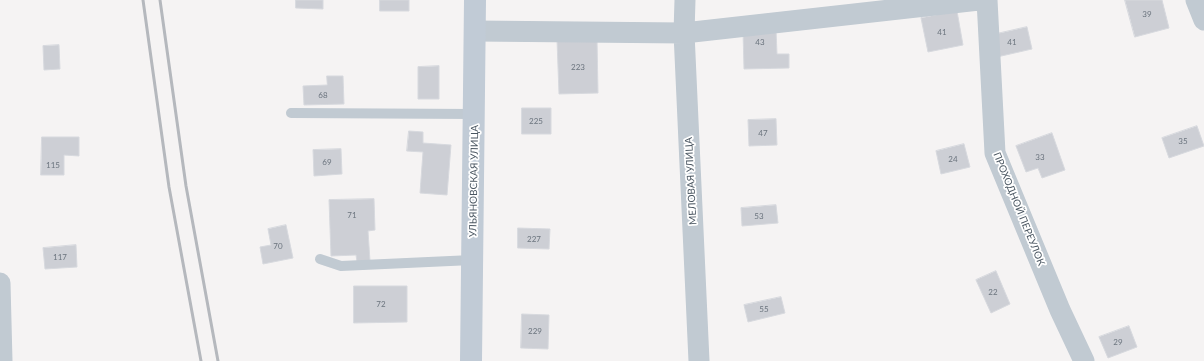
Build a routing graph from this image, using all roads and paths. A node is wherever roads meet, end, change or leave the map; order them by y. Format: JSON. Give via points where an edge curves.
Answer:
{"nodes":[{"id":1,"x":475,"y":0,"type":"edge"},
{"id":2,"x":685,"y":0,"type":"edge"},
{"id":3,"x":978,"y":0,"type":"edge"},
{"id":4,"x":987,"y":0,"type":"edge"},
{"id":5,"x":1196,"y":0,"type":"edge"},
{"id":6,"x":1204,"y":20,"type":"edge"},
{"id":7,"x":475,"y":31,"type":"junction"},
{"id":8,"x":684,"y":33,"type":"junction"},
{"id":9,"x":291,"y":113,"type":"dead end"},
{"id":10,"x":475,"y":114,"type":"junction"},
{"id":11,"x":320,"y":259,"type":"dead end"},
{"id":12,"x":472,"y":260,"type":"junction"},
{"id":13,"x":0,"y":284,"type":"edge"},
{"id":14,"x":0,"y":295,"type":"edge"},
{"id":15,"x":2,"y":361,"type":"edge"},
{"id":16,"x":471,"y":361,"type":"edge"},
{"id":17,"x":699,"y":361,"type":"edge"},
{"id":18,"x":1084,"y":361,"type":"edge"}],
"edges":[{"from":1,"to":7,"type":"main road","name":"УЛЬЯНОВСКАЯ УЛИЦА"},
{"from":2,"to":8,"type":"street","name":"МЕЛОВАЯ УЛИЦА"},
{"from":3,"to":8,"type":"street"},
{"from":4,"to":18,"type":"street","name":"ПРОХОДНОЙ ПЕРЕУЛОК","via":[[995,153],[1060,310]]},
{"from":5,"to":6,"type":"street"},
{"from":7,"to":8,"type":"street"},
{"from":7,"to":10,"type":"main road","name":"УЛЬЯНОВСКАЯ УЛИЦА"},
{"from":8,"to":17,"type":"street","name":"МЕЛОВАЯ УЛИЦА"},
{"from":9,"to":10,"type":"lane"},
{"from":10,"to":12,"type":"main road","name":"УЛЬЯНОВСКАЯ УЛИЦА"},
{"from":11,"to":12,"type":"lane","via":[[341,266]]},
{"from":12,"to":16,"type":"main road","name":"УЛЬЯНОВСКАЯ УЛИЦА"},
{"from":13,"to":14,"type":"street"},
{"from":14,"to":15,"type":"street"}]}
